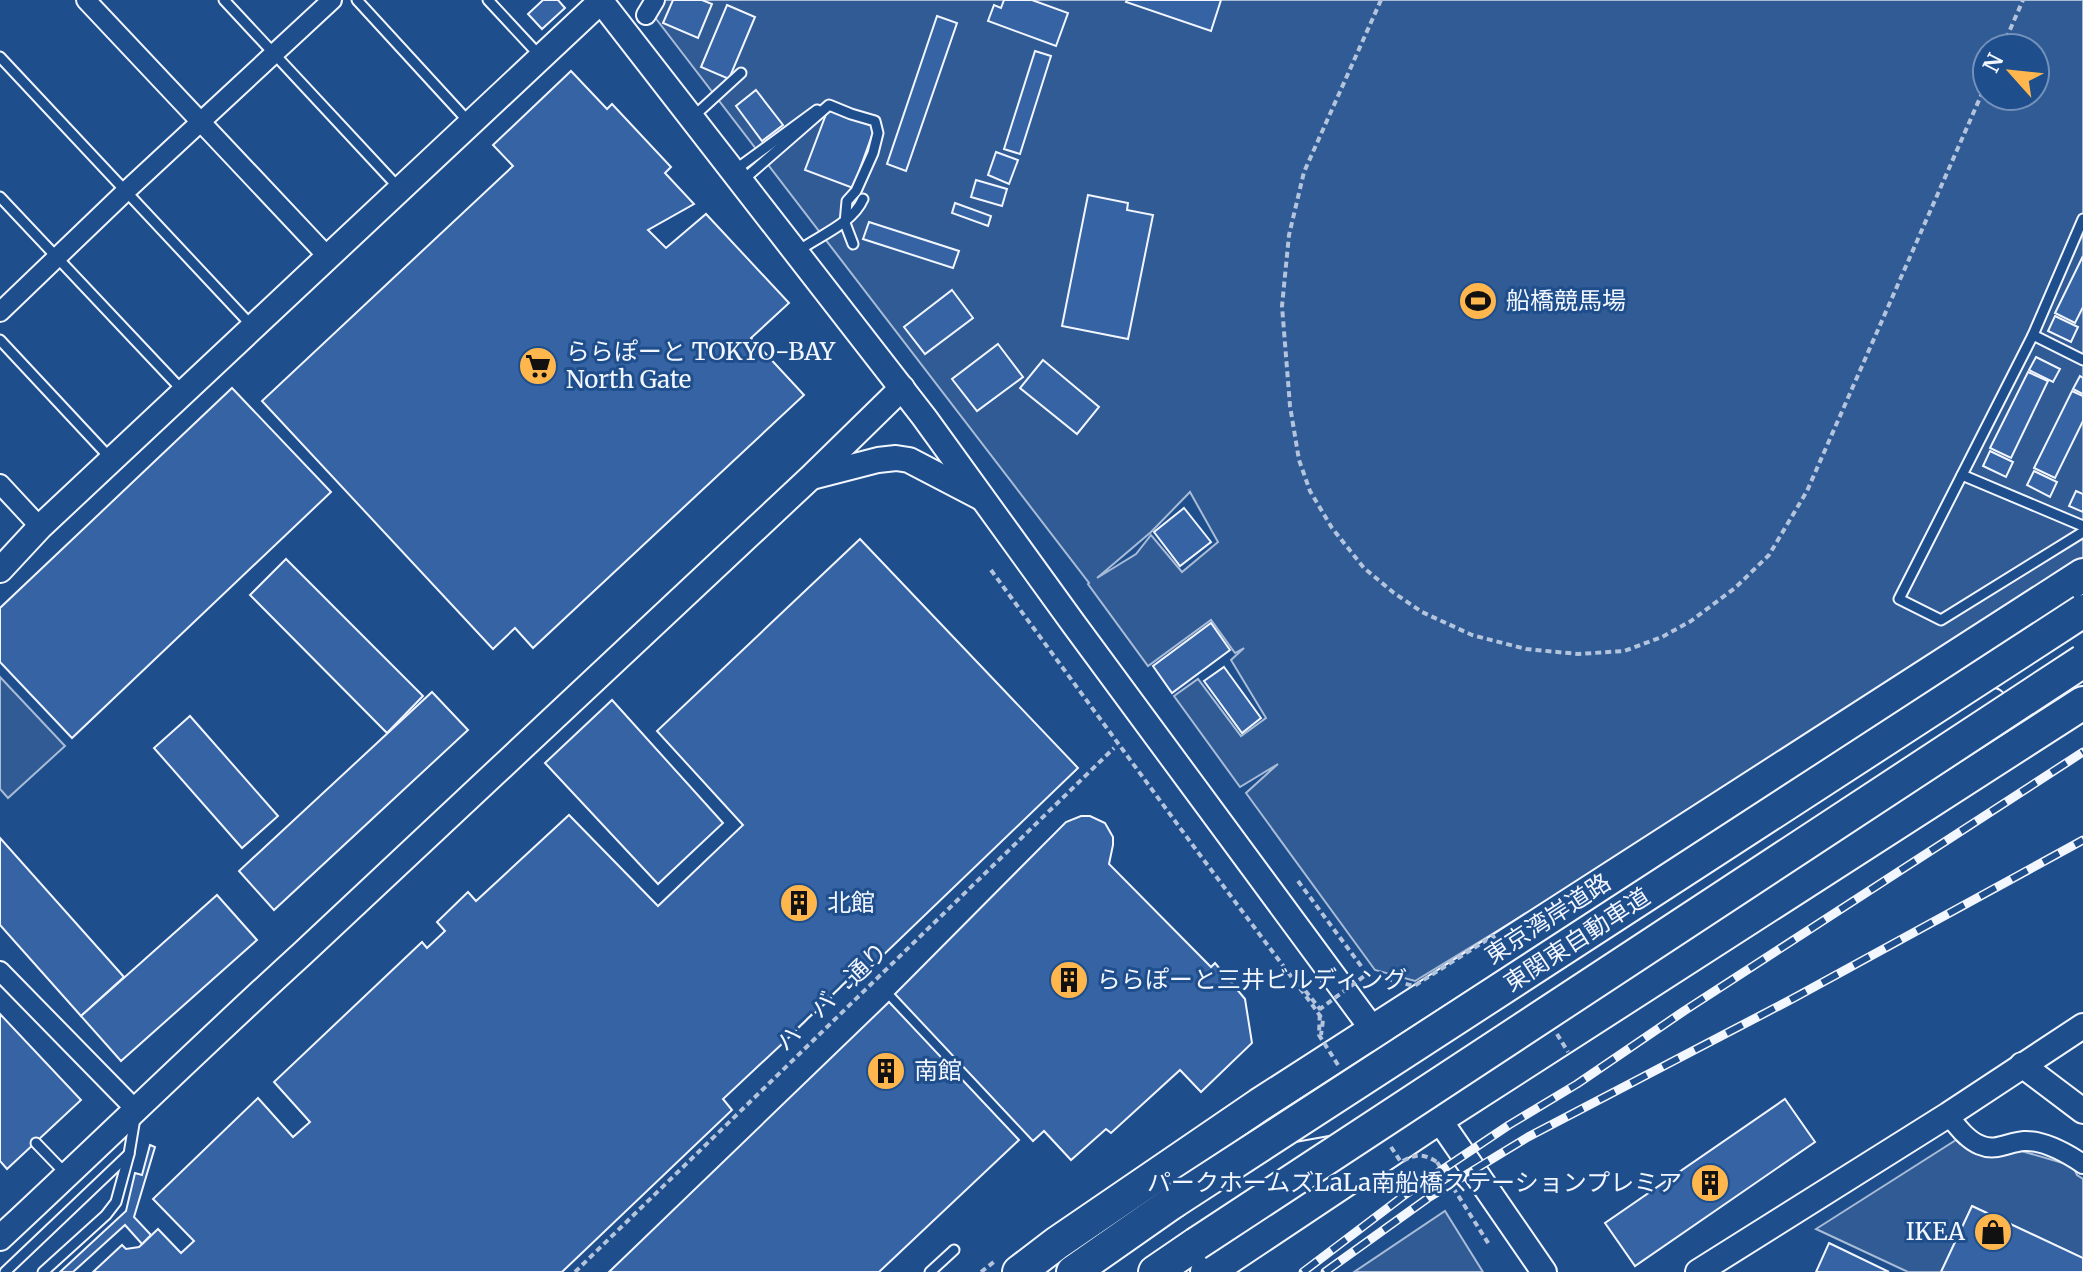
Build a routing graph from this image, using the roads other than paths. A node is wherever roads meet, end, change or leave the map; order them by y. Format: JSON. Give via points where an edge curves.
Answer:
{"nodes":[{"id":1,"x":86,"y":0,"type":"edge"},
{"id":2,"x":224,"y":0,"type":"edge"},
{"id":3,"x":332,"y":0,"type":"edge"},
{"id":4,"x":357,"y":0,"type":"edge"},
{"id":5,"x":488,"y":0,"type":"edge"},
{"id":6,"x":601,"y":0,"type":"edge"},
{"id":7,"x":274,"y":54,"type":"junction"},
{"id":8,"x":0,"y":57,"type":"edge"},
{"id":9,"x":541,"y":57,"type":"junction"},
{"id":10,"x":741,"y":73,"type":"dead end"},
{"id":11,"x":819,"y":108,"type":"dead end"},
{"id":12,"x":691,"y":118,"type":"junction"},
{"id":13,"x":201,"y":122,"type":"junction"},
{"id":14,"x":470,"y":123,"type":"junction"},
{"id":15,"x":737,"y":177,"type":"junction"},
{"id":16,"x":400,"y":189,"type":"junction"},
{"id":17,"x":126,"y":191,"type":"junction"},
{"id":18,"x":0,"y":197,"type":"edge"},
{"id":19,"x":863,"y":199,"type":"dead end"},
{"id":20,"x":2083,"y":219,"type":"edge"},
{"id":21,"x":845,"y":223,"type":"junction"},
{"id":22,"x":853,"y":244,"type":"dead end"},
{"id":23,"x":795,"y":253,"type":"junction"},
{"id":24,"x":328,"y":257,"type":"junction"},
{"id":25,"x":58,"y":258,"type":"junction"},
{"id":26,"x":0,"y":312,"type":"edge"},
{"id":27,"x":253,"y":327,"type":"junction"},
{"id":28,"x":2033,"y":335,"type":"junction"},
{"id":29,"x":0,"y":340,"type":"edge"},
{"id":30,"x":2083,"y":360,"type":"edge"},
{"id":31,"x":902,"y":388,"type":"junction"},
{"id":32,"x":184,"y":392,"type":"junction"},
{"id":33,"x":112,"y":460,"type":"junction"},
{"id":34,"x":1962,"y":475,"type":"junction"},
{"id":35,"x":810,"y":478,"type":"junction"},
{"id":36,"x":0,"y":484,"type":"edge"},
{"id":37,"x":986,"y":501,"type":"junction"},
{"id":38,"x":40,"y":527,"type":"junction"},
{"id":39,"x":2083,"y":529,"type":"edge"},
{"id":40,"x":0,"y":569,"type":"edge"},
{"id":41,"x":2083,"y":575,"type":"edge"},
{"id":42,"x":2083,"y":611,"type":"edge"},
{"id":43,"x":2083,"y":644,"type":"edge"},
{"id":44,"x":2083,"y":661,"type":"edge"},
{"id":45,"x":2083,"y":703,"type":"edge"},
{"id":46,"x":0,"y":971,"type":"edge"},
{"id":47,"x":2083,"y":1026,"type":"edge"},
{"id":48,"x":1374,"y":1030,"type":"junction"},
{"id":49,"x":2022,"y":1065,"type":"junction"},
{"id":50,"x":1406,"y":1075,"type":"junction"},
{"id":51,"x":136,"y":1110,"type":"junction"},
{"id":52,"x":2083,"y":1111,"type":"edge"},
{"id":53,"x":1948,"y":1115,"type":"junction"},
{"id":54,"x":1438,"y":1118,"type":"junction"},
{"id":55,"x":36,"y":1143,"type":"dead end"},
{"id":56,"x":129,"y":1154,"type":"junction"},
{"id":57,"x":2083,"y":1164,"type":"edge"},
{"id":58,"x":67,"y":1175,"type":"junction"},
{"id":59,"x":1132,"y":1192,"type":"junction"},
{"id":60,"x":0,"y":1238,"type":"edge"},
{"id":61,"x":954,"y":1250,"type":"dead end"},
{"id":62,"x":5,"y":1272,"type":"edge"},
{"id":63,"x":43,"y":1272,"type":"edge"},
{"id":64,"x":930,"y":1272,"type":"edge"},
{"id":65,"x":1019,"y":1272,"type":"edge"},
{"id":66,"x":1073,"y":1272,"type":"edge"},
{"id":67,"x":1155,"y":1272,"type":"edge"},
{"id":68,"x":1207,"y":1272,"type":"edge"},
{"id":69,"x":1544,"y":1272,"type":"edge"},
{"id":70,"x":1698,"y":1272,"type":"edge"}],
"edges":[{"from":1,"to":13,"type":"street"},
{"from":2,"to":7,"type":"lane"},
{"from":3,"to":7,"type":"street"},
{"from":4,"to":14,"type":"lane"},
{"from":5,"to":9,"type":"lane"},
{"from":6,"to":9,"type":"street"},
{"from":6,"to":12,"type":"street"},
{"from":7,"to":13,"type":"street"},
{"from":7,"to":16,"type":"lane"},
{"from":8,"to":17,"type":"lane"},
{"from":9,"to":14,"type":"street"},
{"from":10,"to":12,"type":"lane"},
{"from":11,"to":15,"type":"lane"},
{"from":12,"to":15,"type":"street"},
{"from":13,"to":17,"type":"street"},
{"from":13,"to":24,"type":"street"},
{"from":14,"to":16,"type":"street"},
{"from":15,"to":21,"type":"lane","via":[[829,105],[875,121],[876,142],[847,201]]},
{"from":15,"to":23,"type":"street"},
{"from":16,"to":24,"type":"street"},
{"from":17,"to":25,"type":"street"},
{"from":17,"to":27,"type":"lane"},
{"from":18,"to":25,"type":"lane"},
{"from":19,"to":21,"type":"lane"},
{"from":20,"to":28,"type":"lane"},
{"from":21,"to":22,"type":"lane"},
{"from":21,"to":23,"type":"lane"},
{"from":23,"to":31,"type":"street"},
{"from":24,"to":27,"type":"street"},
{"from":25,"to":26,"type":"street"},
{"from":25,"to":32,"type":"lane"},
{"from":27,"to":32,"type":"street"},
{"from":28,"to":30,"type":"lane"},
{"from":28,"to":34,"type":"lane"},
{"from":29,"to":33,"type":"lane"},
{"from":31,"to":35,"type":"street"},
{"from":31,"to":37,"type":"street"},
{"from":32,"to":33,"type":"street"},
{"from":33,"to":38,"type":"street"},
{"from":34,"to":39,"type":"lane"},
{"from":34,"to":39,"type":"lane","via":[[1899,599],[1941,620]]},
{"from":35,"to":37,"type":"street","via":[[896,458]]},
{"from":35,"to":51,"type":"street"},
{"from":36,"to":38,"type":"street"},
{"from":37,"to":48,"type":"street"},
{"from":38,"to":40,"type":"street"},
{"from":41,"to":48,"type":"highway","name":"東京湾岸道路"},
{"from":42,"to":66,"type":"highway","name":"東関東自動車道","bridge":true},
{"from":43,"to":50,"type":"street"},
{"from":44,"to":67,"type":"highway","name":"東関東自動車道","bridge":true},
{"from":45,"to":54,"type":"highway"},
{"from":46,"to":51,"type":"street"},
{"from":47,"to":49,"type":"street"},
{"from":48,"to":50,"type":"street"},
{"from":48,"to":59,"type":"highway","name":"東京湾岸道路"},
{"from":49,"to":52,"type":"street"},
{"from":49,"to":53,"type":"street"},
{"from":50,"to":54,"type":"street"},
{"from":50,"to":59,"type":"street","via":[[1338,1119],[1264,1135],[1205,1172]]},
{"from":51,"to":56,"type":"lane"},
{"from":51,"to":58,"type":"street"},
{"from":53,"to":57,"type":"street","via":[[1978,1145],[2033,1142]]},
{"from":53,"to":70,"type":"street"},
{"from":54,"to":68,"type":"highway"},
{"from":54,"to":69,"type":"street"},
{"from":55,"to":58,"type":"lane"},
{"from":56,"to":62,"type":"lane"},
{"from":56,"to":63,"type":"lane","via":[[112,1208]]},
{"from":58,"to":60,"type":"street"},
{"from":59,"to":65,"type":"highway","name":"東京湾岸道路"},
{"from":61,"to":64,"type":"lane"}]}
